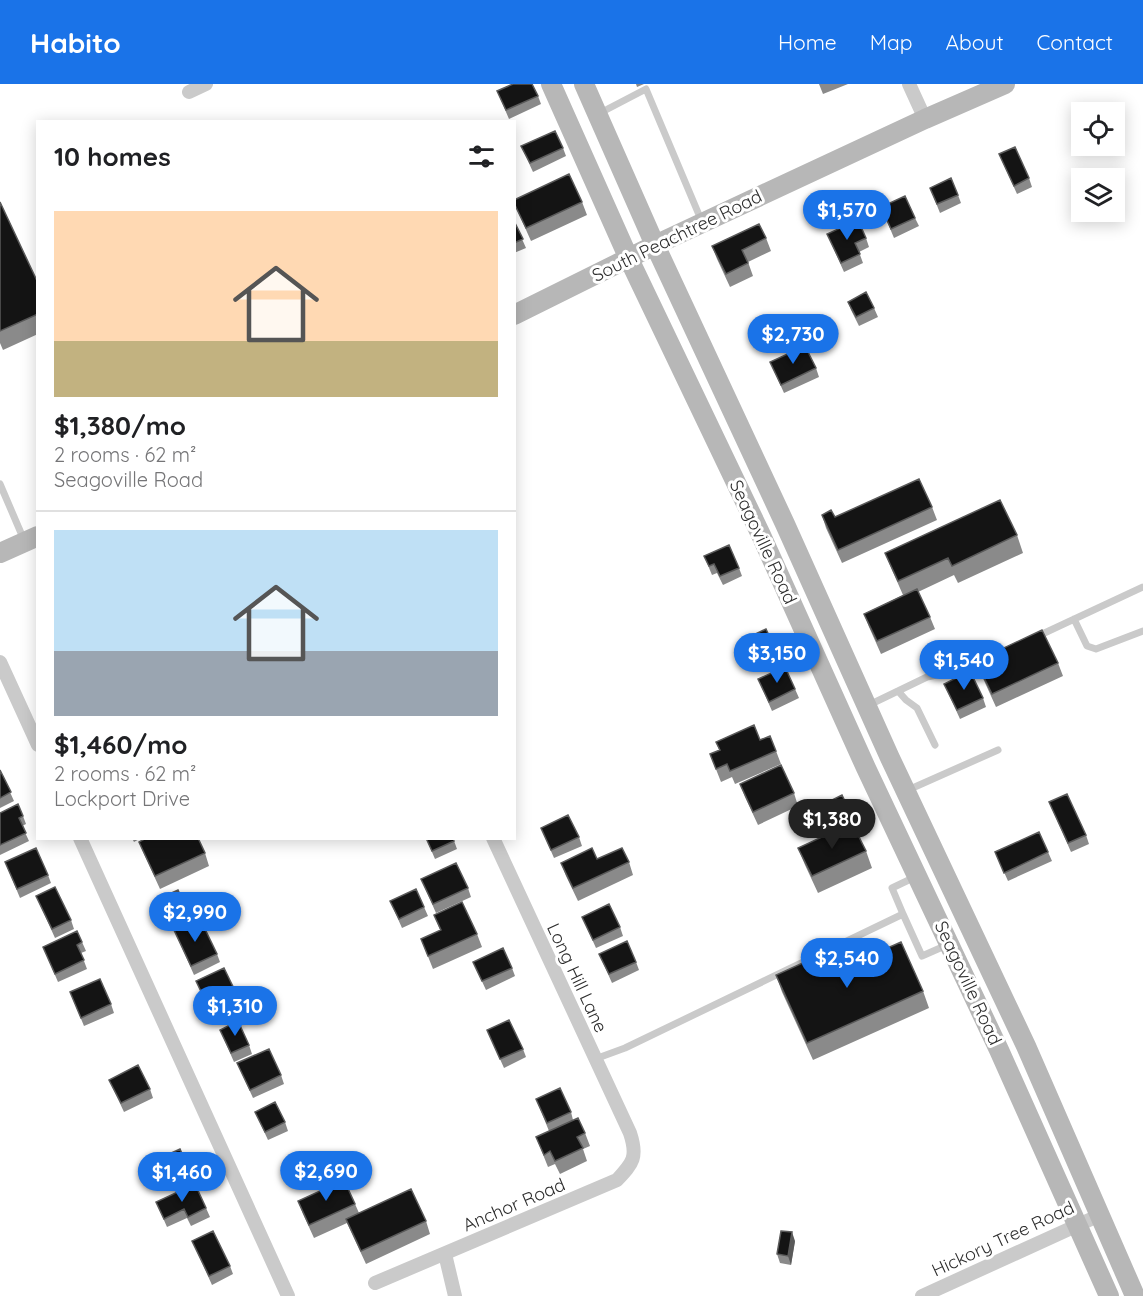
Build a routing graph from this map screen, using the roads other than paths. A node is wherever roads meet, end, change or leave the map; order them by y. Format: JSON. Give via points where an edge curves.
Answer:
{"nodes":[{"id":1,"x":206,"y":84,"type":"edge"},
{"id":2,"x":551,"y":84,"type":"edge"},
{"id":3,"x":584,"y":84,"type":"edge"},
{"id":4,"x":909,"y":84,"type":"edge"},
{"id":5,"x":1005,"y":84,"type":"edge"},
{"id":6,"x":189,"y":92,"type":"dead end"},
{"id":7,"x":598,"y":114,"type":"junction"},
{"id":8,"x":925,"y":119,"type":"junction"},
{"id":9,"x":703,"y":223,"type":"junction"},
{"id":10,"x":655,"y":245,"type":"junction"},
{"id":11,"x":629,"y":259,"type":"junction"},
{"id":12,"x":516,"y":314,"type":"edge"},
{"id":13,"x":0,"y":484,"type":"edge"},
{"id":14,"x":785,"y":524,"type":"junction"},
{"id":15,"x":761,"y":536,"type":"junction"},
{"id":16,"x":31,"y":539,"type":"edge"},
{"id":17,"x":0,"y":553,"type":"edge"},
{"id":18,"x":1143,"y":587,"type":"edge"},
{"id":19,"x":1074,"y":619,"type":"junction"},
{"id":20,"x":1143,"y":631,"type":"edge"},
{"id":21,"x":1031,"y":639,"type":"edge"},
{"id":22,"x":987,"y":659,"type":"edge"},
{"id":23,"x":0,"y":662,"type":"edge"},
{"id":24,"x":848,"y":663,"type":"junction"},
{"id":25,"x":824,"y":674,"type":"junction"},
{"id":26,"x":898,"y":691,"type":"junction"},
{"id":27,"x":867,"y":706,"type":"junction"},
{"id":28,"x":36,"y":741,"type":"edge"},
{"id":29,"x":935,"y":745,"type":"dead end"},
{"id":30,"x":998,"y":750,"type":"dead end"},
{"id":31,"x":906,"y":791,"type":"junction"},
{"id":32,"x":81,"y":840,"type":"edge"},
{"id":33,"x":494,"y":840,"type":"edge"},
{"id":34,"x":917,"y":876,"type":"junction"},
{"id":35,"x":903,"y":914,"type":"junction"},
{"id":36,"x":949,"y":944,"type":"junction"},
{"id":37,"x":1011,"y":1013,"type":"junction"},
{"id":38,"x":987,"y":1024,"type":"junction"},
{"id":39,"x":595,"y":1059,"type":"junction"},
{"id":40,"x":630,"y":1133,"type":"joint"},
{"id":41,"x":1100,"y":1215,"type":"junction"},
{"id":42,"x":1078,"y":1225,"type":"junction"},
{"id":43,"x":445,"y":1254,"type":"junction"},
{"id":44,"x":375,"y":1283,"type":"dead end"},
{"id":45,"x":288,"y":1296,"type":"edge"},
{"id":46,"x":455,"y":1296,"type":"edge"},
{"id":47,"x":922,"y":1296,"type":"edge"},
{"id":48,"x":1109,"y":1296,"type":"edge"},
{"id":49,"x":1135,"y":1296,"type":"edge"}],
"edges":[{"from":1,"to":6,"type":"street"},
{"from":2,"to":11,"type":"main road","name":"Seagoville Road"},
{"from":3,"to":7,"type":"main road","name":"Seagoville Road"},
{"from":4,"to":8,"type":"street"},
{"from":5,"to":8,"type":"main road","name":"South Peachtree Road"},
{"from":7,"to":9,"type":"lane","via":[[646,89]]},
{"from":7,"to":10,"type":"main road","name":"Seagoville Road"},
{"from":8,"to":9,"type":"main road","name":"South Peachtree Road"},
{"from":9,"to":10,"type":"main road","name":"South Peachtree Road"},
{"from":10,"to":11,"type":"main road","name":"South Peachtree Road"},
{"from":10,"to":14,"type":"main road","name":"Seagoville Road"},
{"from":11,"to":12,"type":"main road","name":"South Peachtree Road"},
{"from":11,"to":15,"type":"main road","name":"Seagoville Road"},
{"from":13,"to":16,"type":"lane"},
{"from":14,"to":15,"type":"main road"},
{"from":14,"to":24,"type":"main road","name":"Seagoville Road"},
{"from":15,"to":25,"type":"main road","name":"Seagoville Road"},
{"from":16,"to":17,"type":"main road"},
{"from":18,"to":19,"type":"lane"},
{"from":19,"to":20,"type":"lane","via":[[1087,646],[1096,649]]},
{"from":19,"to":21,"type":"lane"},
{"from":22,"to":26,"type":"lane","via":[[965,669],[927,677]]},
{"from":23,"to":28,"type":"street"},
{"from":24,"to":25,"type":"main road"},
{"from":24,"to":27,"type":"main road","name":"Seagoville Road"},
{"from":25,"to":34,"type":"main road","name":"Seagoville Road"},
{"from":26,"to":27,"type":"lane"},
{"from":26,"to":29,"type":"lane","via":[[917,708]]},
{"from":27,"to":31,"type":"main road","name":"Seagoville Road"},
{"from":30,"to":31,"type":"lane"},
{"from":31,"to":37,"type":"main road","name":"Seagoville Road"},
{"from":32,"to":45,"type":"street"},
{"from":33,"to":39,"type":"street","name":"Long Hill Lane"},
{"from":34,"to":35,"type":"lane","via":[[892,888]]},
{"from":34,"to":36,"type":"main road","name":"Seagoville Road"},
{"from":35,"to":36,"type":"lane","via":[[922,956]]},
{"from":35,"to":39,"type":"lane"},
{"from":36,"to":38,"type":"main road","name":"Seagoville Road"},
{"from":37,"to":38,"type":"main road"},
{"from":37,"to":41,"type":"main road","name":"Seagoville Road"},
{"from":38,"to":42,"type":"main road","name":"Seagoville Road"},
{"from":39,"to":40,"type":"street","name":"Long Hill Lane"},
{"from":40,"to":43,"type":"street","name":"Anchor Road","via":[[634,1145],[632,1163],[617,1180]]},
{"from":41,"to":42,"type":"street","name":"Hickory Tree Road"},
{"from":41,"to":49,"type":"main road","name":"Seagoville Road"},
{"from":42,"to":47,"type":"street","name":"Hickory Tree Road"},
{"from":42,"to":48,"type":"main road","name":"Seagoville Road"},
{"from":43,"to":44,"type":"street","name":"Anchor Road"},
{"from":43,"to":46,"type":"street"}]}
